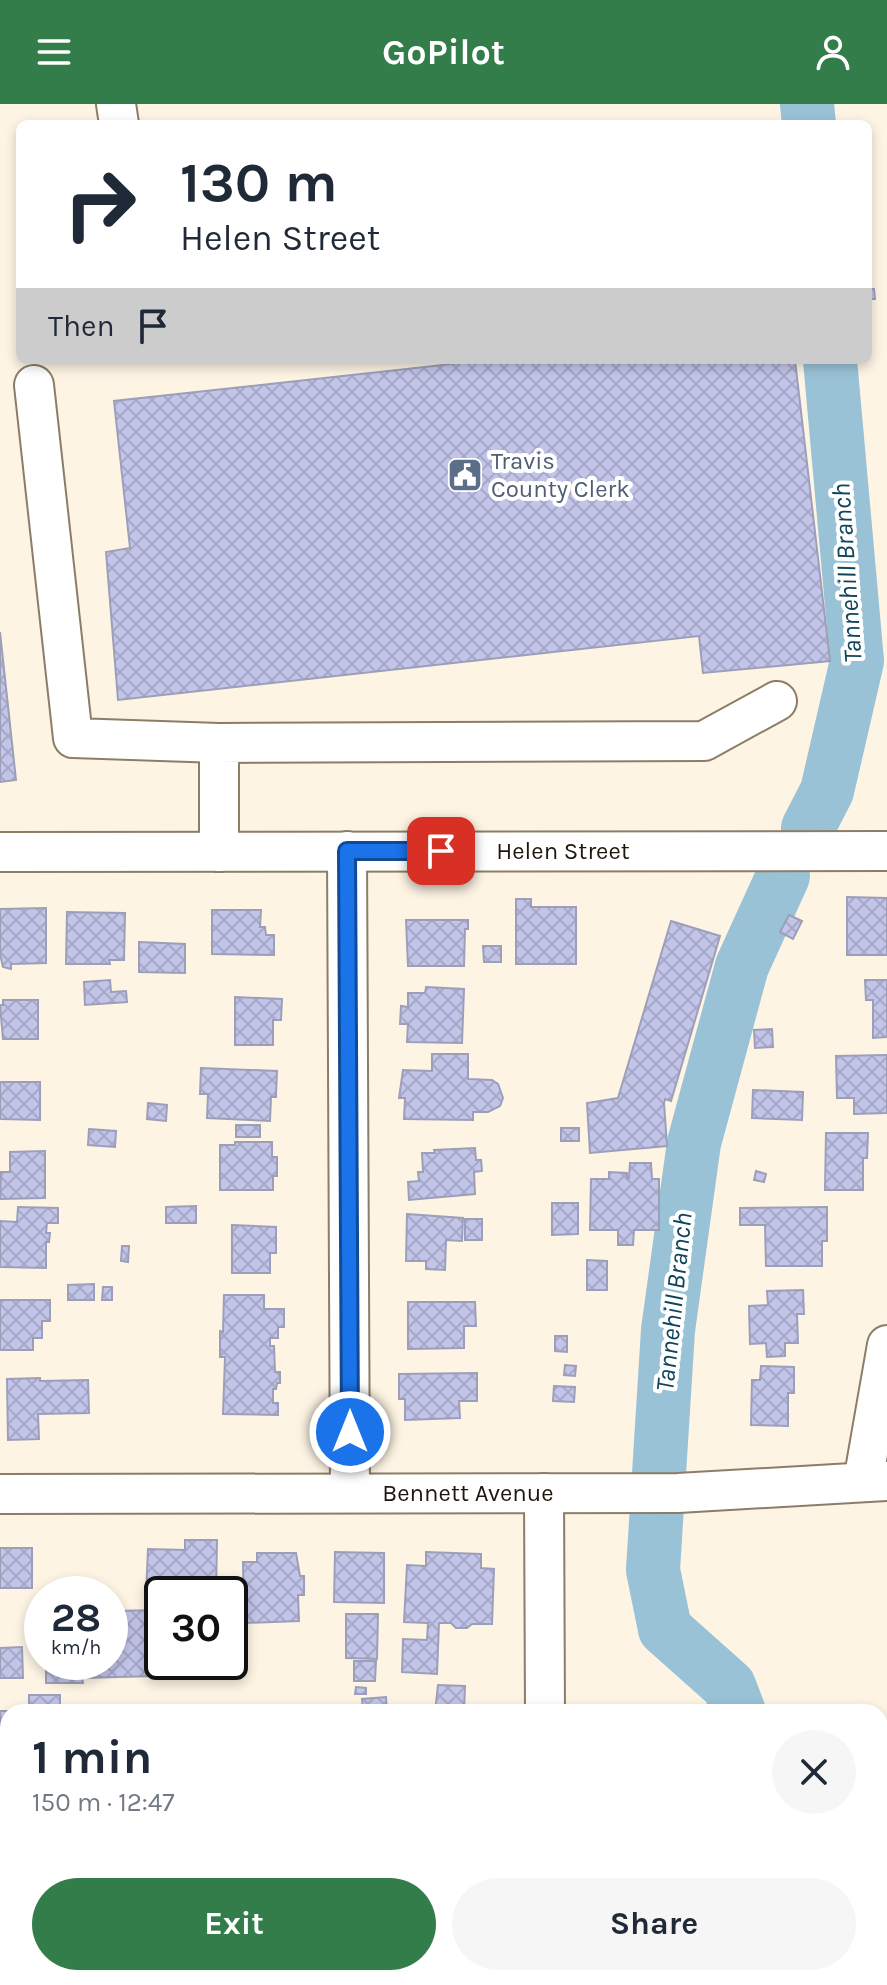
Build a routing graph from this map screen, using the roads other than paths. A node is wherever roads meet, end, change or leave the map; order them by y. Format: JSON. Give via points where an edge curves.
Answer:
{"nodes":[{"id":1,"x":34,"y":385,"type":"dead end"},
{"id":2,"x":777,"y":701,"type":"dead end"},
{"id":3,"x":219,"y":743,"type":"junction"},
{"id":4,"x":347,"y":851,"type":"junction"},
{"id":5,"x":887,"y":851,"type":"edge"},
{"id":6,"x":0,"y":852,"type":"edge"},
{"id":7,"x":219,"y":852,"type":"junction"},
{"id":8,"x":887,"y":1345,"type":"edge"},
{"id":9,"x":875,"y":1482,"type":"edge"},
{"id":10,"x":350,"y":1493,"type":"junction"},
{"id":11,"x":544,"y":1493,"type":"junction"},
{"id":12,"x":0,"y":1494,"type":"edge"},
{"id":13,"x":545,"y":1704,"type":"edge"}],
"edges":[{"from":1,"to":3,"type":"street","via":[[73,738]]},
{"from":2,"to":3,"type":"street","via":[[704,741]]},
{"from":3,"to":7,"type":"street"},
{"from":4,"to":5,"type":"street","name":"Helen Street"},
{"from":4,"to":7,"type":"street","name":"Helen Street"},
{"from":4,"to":10,"type":"street"},
{"from":6,"to":7,"type":"street","name":"Helen Street"},
{"from":8,"to":9,"type":"street"},
{"from":9,"to":11,"type":"street","name":"Bennett Avenue","via":[[678,1493]]},
{"from":10,"to":11,"type":"street","name":"Bennett Avenue"},
{"from":10,"to":12,"type":"street","name":"Bennett Avenue"},
{"from":11,"to":13,"type":"street"}]}
